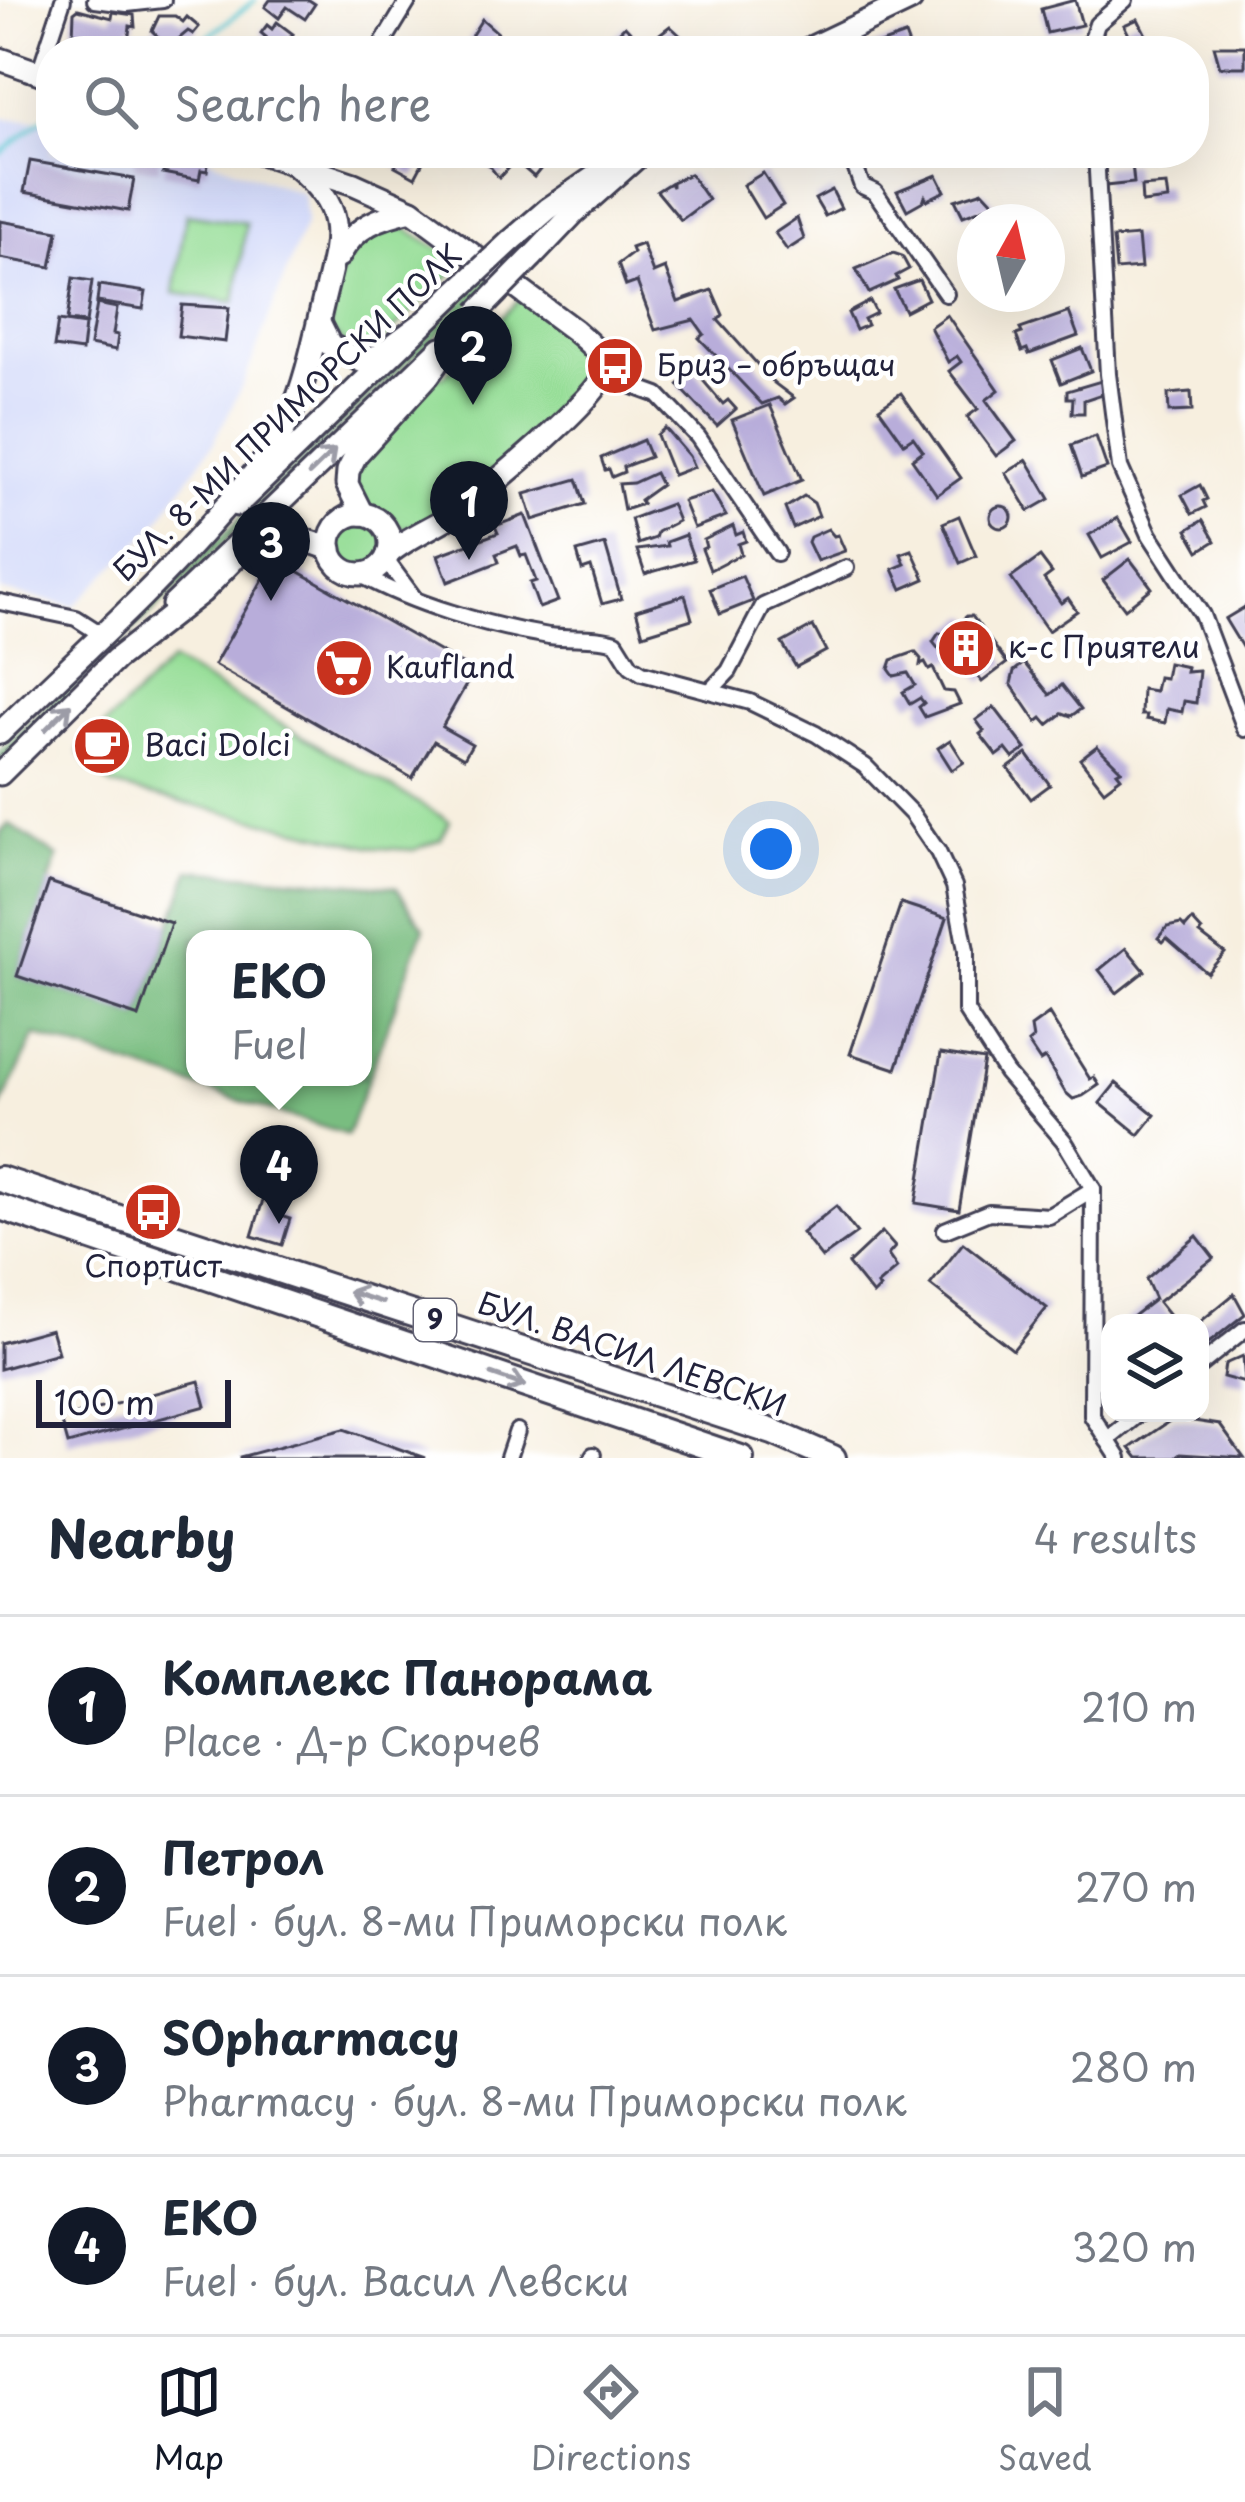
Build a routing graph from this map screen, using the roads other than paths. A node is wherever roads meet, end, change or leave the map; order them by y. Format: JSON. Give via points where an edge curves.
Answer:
{"nodes":[{"id":1,"x":62,"y":0,"type":"edge"},
{"id":2,"x":95,"y":0,"type":"edge"},
{"id":3,"x":163,"y":0,"type":"edge"},
{"id":4,"x":409,"y":0,"type":"edge"},
{"id":5,"x":911,"y":0,"type":"edge"},
{"id":6,"x":1125,"y":0,"type":"edge"},
{"id":7,"x":54,"y":36,"type":"edge"},
{"id":8,"x":387,"y":36,"type":"edge"},
{"id":9,"x":837,"y":36,"type":"edge"},
{"id":10,"x":1093,"y":36,"type":"edge"},
{"id":11,"x":0,"y":59,"type":"edge"},
{"id":12,"x":36,"y":72,"type":"edge"},
{"id":13,"x":297,"y":168,"type":"edge"},
{"id":14,"x":305,"y":168,"type":"edge"},
{"id":15,"x":610,"y":168,"type":"edge"},
{"id":16,"x":625,"y":168,"type":"edge"},
{"id":17,"x":855,"y":168,"type":"edge"},
{"id":18,"x":1097,"y":168,"type":"edge"},
{"id":19,"x":361,"y":187,"type":"junction"},
{"id":20,"x":412,"y":210,"type":"junction"},
{"id":21,"x":345,"y":235,"type":"junction"},
{"id":22,"x":946,"y":294,"type":"dead end"},
{"id":23,"x":470,"y":321,"type":"junction"},
{"id":24,"x":423,"y":322,"type":"junction"},
{"id":25,"x":319,"y":323,"type":"junction"},
{"id":26,"x":603,"y":375,"type":"junction"},
{"id":27,"x":362,"y":514,"type":"junction"},
{"id":28,"x":431,"y":524,"type":"junction"},
{"id":29,"x":383,"y":525,"type":"junction"},
{"id":30,"x":331,"y":549,"type":"junction"},
{"id":31,"x":188,"y":550,"type":"junction"},
{"id":32,"x":777,"y":553,"type":"dead end"},
{"id":33,"x":387,"y":557,"type":"junction"},
{"id":34,"x":846,"y":568,"type":"dead end"},
{"id":35,"x":358,"y":574,"type":"junction"},
{"id":36,"x":414,"y":598,"type":"junction"},
{"id":37,"x":0,"y":602,"type":"edge"},
{"id":38,"x":101,"y":634,"type":"junction"},
{"id":39,"x":116,"y":659,"type":"junction"},
{"id":40,"x":710,"y":691,"type":"junction"},
{"id":41,"x":1245,"y":730,"type":"edge"},
{"id":42,"x":0,"y":733,"type":"edge"},
{"id":43,"x":0,"y":774,"type":"edge"},
{"id":44,"x":0,"y":1179,"type":"edge"},
{"id":45,"x":1093,"y":1189,"type":"junction"},
{"id":46,"x":73,"y":1202,"type":"junction"},
{"id":47,"x":0,"y":1207,"type":"edge"},
{"id":48,"x":64,"y":1227,"type":"junction"},
{"id":49,"x":945,"y":1231,"type":"dead end"},
{"id":50,"x":429,"y":1318,"type":"junction"},
{"id":51,"x":1245,"y":1329,"type":"edge"},
{"id":52,"x":416,"y":1347,"type":"junction"},
{"id":53,"x":1209,"y":1358,"type":"edge"},
{"id":54,"x":1129,"y":1422,"type":"edge"},
{"id":55,"x":517,"y":1432,"type":"dead end"},
{"id":56,"x":1107,"y":1440,"type":"junction"},
{"id":57,"x":508,"y":1458,"type":"edge"},
{"id":58,"x":741,"y":1458,"type":"edge"},
{"id":59,"x":833,"y":1458,"type":"edge"},
{"id":60,"x":1119,"y":1458,"type":"edge"}],
"edges":[{"from":1,"to":7,"type":"street"},
{"from":2,"to":3,"type":"street"},
{"from":4,"to":8,"type":"street"},
{"from":5,"to":9,"type":"main road"},
{"from":6,"to":10,"type":"street"},
{"from":11,"to":12,"type":"main road"},
{"from":13,"to":21,"type":"main road","via":[[323,191]]},
{"from":14,"to":19,"type":"main road"},
{"from":15,"to":24,"type":"main road","name":"БУЛ. 8-МИ ПРИМОРСКИ ПОЛК","bridge":true,"via":[[548,209]]},
{"from":16,"to":23,"type":"main road","name":"БУЛ. 8-МИ ПРИМОРСКИ ПОЛК","bridge":true},
{"from":17,"to":22,"type":"street"},
{"from":18,"to":41,"type":"street","via":[[1120,467],[1150,535],[1202,615]]},
{"from":19,"to":20,"type":"main road"},
{"from":19,"to":21,"type":"main road"},
{"from":20,"to":21,"type":"main road"},
{"from":20,"to":26,"type":"main road","via":[[574,330],[601,356]]},
{"from":21,"to":25,"type":"main road"},
{"from":23,"to":27,"type":"main road","via":[[356,455],[346,484]]},
{"from":39,"to":23,"type":"main road","name":"БУЛ. 8-МИ ПРИМОРСКИ ПОЛК","one_way":true},
{"from":24,"to":25,"type":"main road","via":[[361,361],[330,344]]},
{"from":24,"to":31,"type":"main road","name":"БУЛ. 8-МИ ПРИМОРСКИ ПОЛК"},
{"from":25,"to":31,"type":"main road","via":[[282,431]]},
{"from":26,"to":28,"type":"main road","via":[[490,487]]},
{"from":26,"to":32,"type":"street","via":[[658,395],[698,437]]},
{"from":27,"to":29,"type":"main road"},
{"from":27,"to":30,"type":"main road","via":[[336,526]]},
{"from":28,"to":29,"type":"main road"},
{"from":28,"to":33,"type":"main road"},
{"from":29,"to":33,"type":"main road"},
{"from":30,"to":35,"type":"main road","via":[[340,566]]},
{"from":30,"to":39,"type":"main road","via":[[291,535],[262,538]]},
{"from":31,"to":38,"type":"main road","name":"БУЛ. 8-МИ ПРИМОРСКИ ПОЛК"},
{"from":33,"to":35,"type":"main road"},
{"from":33,"to":36,"type":"street"},
{"from":34,"to":40,"type":"street","via":[[763,606]]},
{"from":35,"to":36,"type":"street"},
{"from":36,"to":40,"type":"street","via":[[551,636],[606,638],[642,673]]},
{"from":37,"to":38,"type":"street","via":[[76,618]]},
{"from":38,"to":42,"type":"main road","name":"БУЛ. 8-МИ ПРИМОРСКИ ПОЛК"},
{"from":43,"to":39,"type":"main road","name":"БУЛ. 8-МИ ПРИМОРСКИ ПОЛК","one_way":true},
{"from":40,"to":45,"type":"street","via":[[816,734],[865,766],[912,814],[954,886],[966,1011]]},
{"from":44,"to":46,"type":"highway","name":"БУЛ. ВАСИЛ ЛЕВСКИ","number":"9"},
{"from":45,"to":49,"type":"street","via":[[1048,1216],[989,1212]]},
{"from":45,"to":56,"type":"street","via":[[1092,1416]]},
{"from":46,"to":48,"type":"highway","via":[[84,1222]]},
{"from":50,"to":46,"type":"highway","name":"БУЛ. ВАСИЛ ЛЕВСКИ","number":"9","one_way":true},
{"from":47,"to":48,"type":"highway","name":"БУЛ. ВАСИЛ ЛЕВСКИ","number":"9"},
{"from":48,"to":52,"type":"highway","name":"БУЛ. ВАСИЛ ЛЕВСКИ","number":"9"},
{"from":50,"to":52,"type":"highway","via":[[436,1339]]},
{"from":50,"to":59,"type":"highway","name":"БУЛ. ВАСИЛ ЛЕВСКИ","number":"9","via":[[775,1425]]},
{"from":51,"to":53,"type":"street"},
{"from":52,"to":58,"type":"highway","name":"БУЛ. ВАСИЛ ЛЕВСКИ","number":"9","one_way":true},
{"from":54,"to":56,"type":"street"},
{"from":55,"to":57,"type":"street"},
{"from":56,"to":60,"type":"street"}]}
